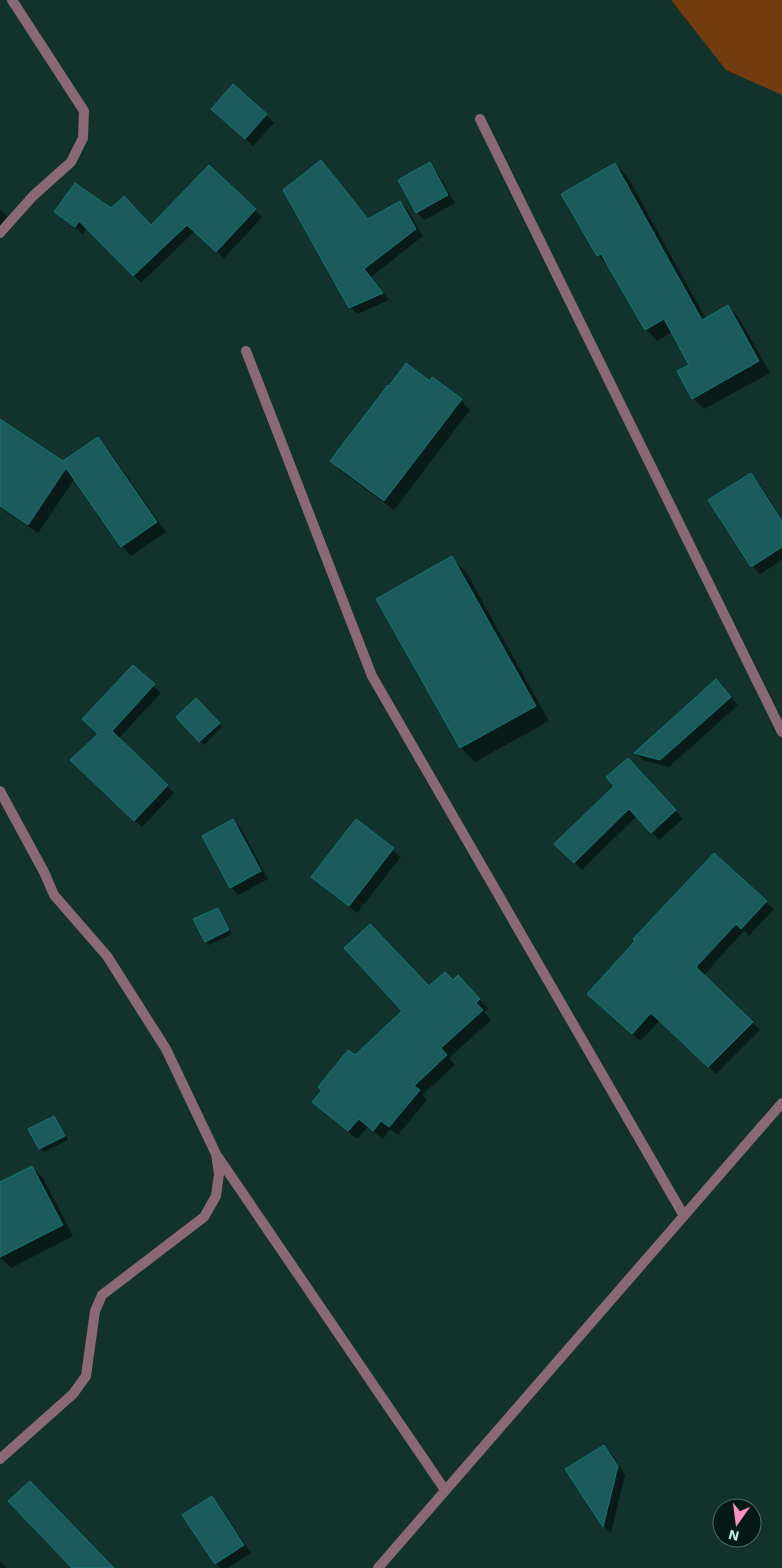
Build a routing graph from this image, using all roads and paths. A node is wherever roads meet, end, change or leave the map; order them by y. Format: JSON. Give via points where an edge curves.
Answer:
{"nodes":[{"id":1,"x":12,"y":0,"type":"edge"},
{"id":2,"x":480,"y":119,"type":"dead end"},
{"id":3,"x":0,"y":233,"type":"edge"},
{"id":4,"x":246,"y":351,"type":"dead end"},
{"id":5,"x":782,"y":732,"type":"edge"},
{"id":6,"x":0,"y":791,"type":"edge"},
{"id":7,"x":782,"y":1103,"type":"edge"},
{"id":8,"x":216,"y":1154,"type":"junction"},
{"id":9,"x":684,"y":1216,"type":"junction"},
{"id":10,"x":0,"y":1459,"type":"edge"},
{"id":11,"x":445,"y":1490,"type":"junction"},
{"id":12,"x":378,"y":1568,"type":"edge"}],
"edges":[{"from":1,"to":3,"type":"street","via":[[84,111],[83,138],[71,162],[33,196]]},
{"from":2,"to":5,"type":"street"},
{"from":4,"to":9,"type":"street","via":[[372,676]]},
{"from":6,"to":8,"type":"street","via":[[54,895],[107,956],[166,1049]]},
{"from":7,"to":9,"type":"street"},
{"from":8,"to":10,"type":"street","via":[[219,1174],[216,1196],[204,1217],[102,1295],[95,1310],[86,1376],[73,1394]]},
{"from":8,"to":11,"type":"street"},
{"from":9,"to":11,"type":"street"},
{"from":11,"to":12,"type":"street"}]}
